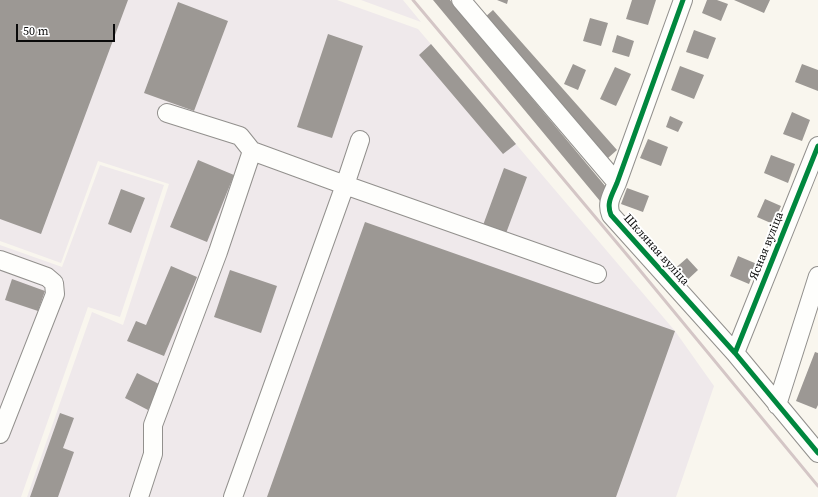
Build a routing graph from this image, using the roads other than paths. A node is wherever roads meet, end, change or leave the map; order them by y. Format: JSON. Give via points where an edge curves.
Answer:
{"nodes":[{"id":1,"x":683,"y":0,"type":"edge"},
{"id":2,"x":465,"y":2,"type":"edge"},
{"id":3,"x":167,"y":113,"type":"dead end"},
{"id":4,"x":360,"y":140,"type":"dead end"},
{"id":5,"x":818,"y":146,"type":"edge"},
{"id":6,"x":252,"y":151,"type":"junction"},
{"id":7,"x":617,"y":183,"type":"junction"},
{"id":8,"x":346,"y":185,"type":"junction"},
{"id":9,"x":0,"y":260,"type":"edge"},
{"id":10,"x":597,"y":274,"type":"dead end"},
{"id":11,"x":818,"y":276,"type":"edge"},
{"id":12,"x":735,"y":353,"type":"junction"},
{"id":13,"x":777,"y":405,"type":"junction"},
{"id":14,"x":0,"y":434,"type":"edge"},
{"id":15,"x":818,"y":453,"type":"edge"},
{"id":16,"x":139,"y":497,"type":"edge"},
{"id":17,"x":233,"y":497,"type":"edge"}],
"edges":[{"from":1,"to":7,"type":"street","name":"Шкляная вуліца"},
{"from":2,"to":7,"type":"street"},
{"from":3,"to":6,"type":"street","via":[[240,136]]},
{"from":4,"to":8,"type":"street"},
{"from":5,"to":12,"type":"street","name":"Ясная вуліца"},
{"from":6,"to":8,"type":"street"},
{"from":6,"to":16,"type":"street","via":[[218,252],[153,425],[153,454]]},
{"from":7,"to":12,"type":"street","name":"Шкляная вуліца","via":[[609,202],[608,209],[611,215]]},
{"from":8,"to":10,"type":"street"},
{"from":8,"to":17,"type":"street"},
{"from":9,"to":14,"type":"street","via":[[47,277],[54,283],[55,294]]},
{"from":11,"to":13,"type":"street"},
{"from":12,"to":13,"type":"street","name":"Шкляная вуліца"},
{"from":13,"to":15,"type":"street","name":"Шкляная вуліца"}]}
